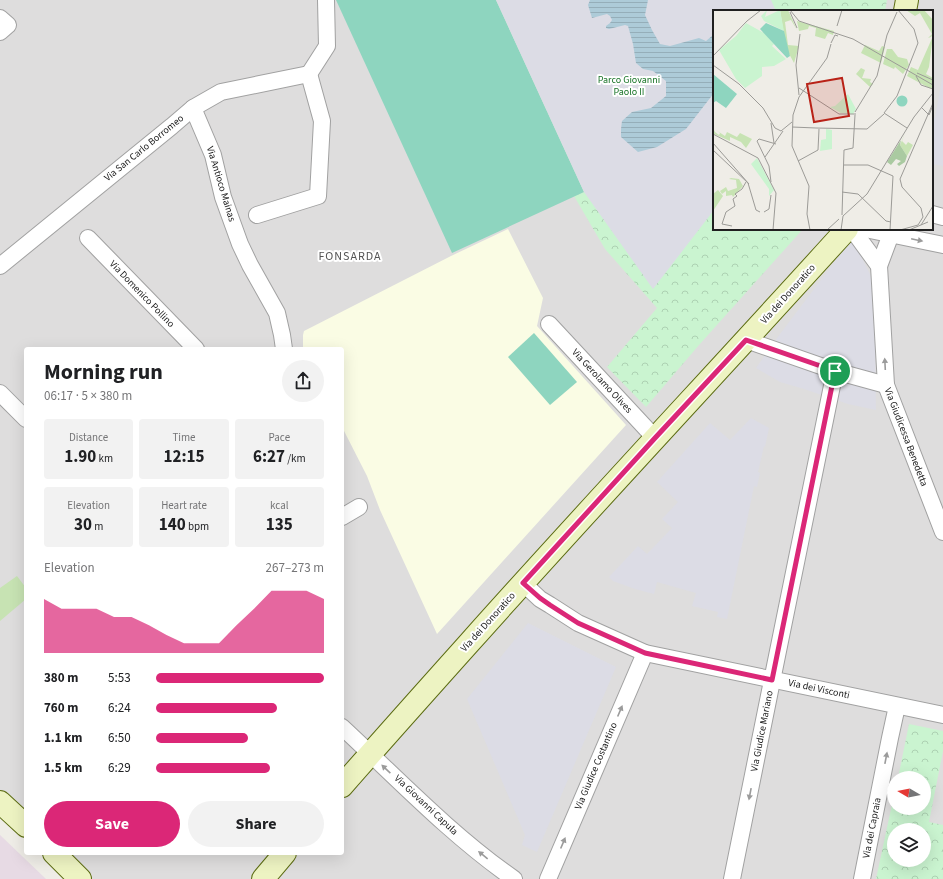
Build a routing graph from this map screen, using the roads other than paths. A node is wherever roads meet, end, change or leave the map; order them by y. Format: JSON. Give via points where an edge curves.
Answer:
{"nodes":[{"id":1,"x":326,"y":0,"type":"edge"},
{"id":2,"x":907,"y":0,"type":"edge"},
{"id":3,"x":905,"y":10,"type":"edge"},
{"id":4,"x":0,"y":18,"type":"edge"},
{"id":5,"x":0,"y":32,"type":"edge"},
{"id":6,"x":309,"y":74,"type":"junction"},
{"id":7,"x":193,"y":108,"type":"junction"},
{"id":8,"x":933,"y":214,"type":"edge"},
{"id":9,"x":257,"y":216,"type":"dead end"},
{"id":10,"x":943,"y":217,"type":"edge"},
{"id":11,"x":846,"y":230,"type":"edge"},
{"id":12,"x":853,"y":230,"type":"edge"},
{"id":13,"x":870,"y":230,"type":"edge"},
{"id":14,"x":891,"y":234,"type":"junction"},
{"id":15,"x":88,"y":238,"type":"dead end"},
{"id":16,"x":943,"y":245,"type":"edge"},
{"id":17,"x":0,"y":266,"type":"edge"},
{"id":18,"x":880,"y":266,"type":"junction"},
{"id":19,"x":549,"y":324,"type":"dead end"},
{"id":20,"x":746,"y":340,"type":"junction"},
{"id":21,"x":194,"y":347,"type":"edge"},
{"id":22,"x":284,"y":347,"type":"edge"},
{"id":23,"x":835,"y":371,"type":"junction"},
{"id":24,"x":886,"y":385,"type":"junction"},
{"id":25,"x":0,"y":393,"type":"edge"},
{"id":26,"x":24,"y":417,"type":"edge"},
{"id":27,"x":655,"y":438,"type":"junction"},
{"id":28,"x":359,"y":507,"type":"dead end"},
{"id":29,"x":344,"y":516,"type":"edge"},
{"id":30,"x":943,"y":532,"type":"edge"},
{"id":31,"x":523,"y":583,"type":"junction"},
{"id":32,"x":645,"y":653,"type":"junction"},
{"id":33,"x":772,"y":680,"type":"junction"},
{"id":34,"x":897,"y":706,"type":"junction"},
{"id":35,"x":943,"y":715,"type":"edge"},
{"id":36,"x":344,"y":729,"type":"edge"},
{"id":37,"x":370,"y":754,"type":"junction"},
{"id":38,"x":344,"y":784,"type":"edge"},
{"id":39,"x":0,"y":802,"type":"edge"},
{"id":40,"x":24,"y":824,"type":"edge"},
{"id":41,"x":56,"y":855,"type":"edge"},
{"id":42,"x":283,"y":855,"type":"edge"},
{"id":43,"x":80,"y":879,"type":"edge"},
{"id":44,"x":263,"y":879,"type":"edge"},
{"id":45,"x":514,"y":879,"type":"edge"},
{"id":46,"x":548,"y":879,"type":"edge"},
{"id":47,"x":732,"y":879,"type":"edge"},
{"id":48,"x":862,"y":879,"type":"edge"}],
"edges":[{"from":1,"to":6,"type":"street","via":[[327,46]]},
{"from":2,"to":3,"type":"street"},
{"from":4,"to":5,"type":"street","via":[[8,25]]},
{"from":6,"to":7,"type":"street","name":"Via San Carlo Borromeo","via":[[221,92]]},
{"from":6,"to":9,"type":"street","via":[[322,121],[318,196]]},
{"from":7,"to":17,"type":"street","name":"Via San Carlo Borromeo"},
{"from":7,"to":22,"type":"street","name":"Via Antioco Mainas","via":[[213,155],[223,197],[240,244],[276,313]]},
{"from":8,"to":10,"type":"street"},
{"from":11,"to":20,"type":"street","name":"Via dei Donoratico"},
{"from":12,"to":18,"type":"street"},
{"from":13,"to":14,"type":"street"},
{"from":14,"to":16,"type":"street","one_way":true},
{"from":14,"to":18,"type":"street","name":"Via Giudicessa Benedetta"},
{"from":15,"to":21,"type":"street","name":"Via Domenico Pollino"},
{"from":24,"to":18,"type":"street","name":"Via Giudicessa Benedetta","one_way":true},
{"from":19,"to":27,"type":"street","name":"Via Gerolamo Olives"},
{"from":20,"to":23,"type":"street"},
{"from":20,"to":27,"type":"street","name":"Via dei Donoratico"},
{"from":23,"to":24,"type":"street"},
{"from":23,"to":33,"type":"street","name":"Via Giudice Mariano"},
{"from":24,"to":30,"type":"street","name":"Via Giudicessa Benedetta"},
{"from":25,"to":26,"type":"street"},
{"from":27,"to":31,"type":"street","name":"Via dei Donoratico"},
{"from":28,"to":29,"type":"street"},
{"from":31,"to":32,"type":"street","name":"Via dei Visconti","via":[[545,602],[578,623]]},
{"from":31,"to":37,"type":"street","name":"Via dei Donoratico"},
{"from":32,"to":33,"type":"street","name":"Via dei Visconti"},
{"from":46,"to":32,"type":"street","name":"Via Giudice Costantino","one_way":true},
{"from":33,"to":34,"type":"street","name":"Via dei Visconti"},
{"from":33,"to":47,"type":"street","name":"Via Giudice Mariano","one_way":true},
{"from":34,"to":35,"type":"street","name":"Via dei Visconti"},
{"from":48,"to":34,"type":"street","name":"Via dei Capraia","one_way":true},
{"from":36,"to":37,"type":"street","name":"Via Giovanni Capula"},
{"from":37,"to":38,"type":"street","name":"Via dei Donoratico"},
{"from":45,"to":37,"type":"street","name":"Via Giovanni Capula","one_way":true,"via":[[453,832]]},
{"from":39,"to":40,"type":"street"},
{"from":41,"to":43,"type":"street"},
{"from":42,"to":44,"type":"street"}]}
